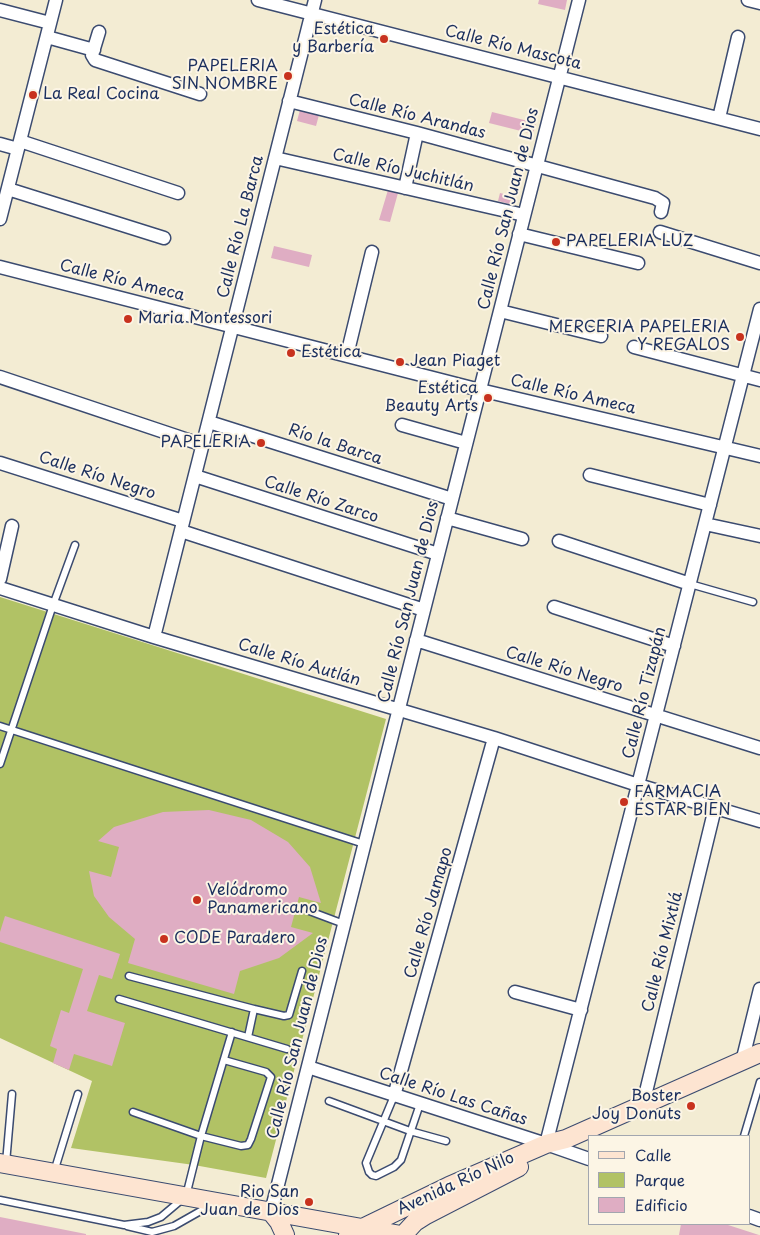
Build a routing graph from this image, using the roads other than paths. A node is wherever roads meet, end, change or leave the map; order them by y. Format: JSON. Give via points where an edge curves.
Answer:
{"nodes":[{"id":1,"x":56,"y":0,"type":"edge"},
{"id":2,"x":258,"y":0,"type":"edge"},
{"id":3,"x":315,"y":0,"type":"edge"},
{"id":4,"x":579,"y":0,"type":"edge"},
{"id":5,"x":748,"y":0,"type":"edge"},
{"id":6,"x":760,"y":3,"type":"edge"},
{"id":7,"x":0,"y":10,"type":"edge"},
{"id":8,"x":311,"y":14,"type":"junction"},
{"id":9,"x":50,"y":23,"type":"junction"},
{"id":10,"x":99,"y":32,"type":"dead end"},
{"id":11,"x":47,"y":36,"type":"junction"},
{"id":12,"x":738,"y":37,"type":"dead end"},
{"id":13,"x":94,"y":50,"type":"junction"},
{"id":14,"x":560,"y":76,"type":"junction"},
{"id":15,"x":200,"y":94,"type":"dead end"},
{"id":16,"x":289,"y":101,"type":"junction"},
{"id":17,"x":719,"y":118,"type":"junction"},
{"id":18,"x":760,"y":128,"type":"edge"},
{"id":19,"x":417,"y":133,"type":"junction"},
{"id":20,"x":0,"y":144,"type":"edge"},
{"id":21,"x":19,"y":145,"type":"junction"},
{"id":22,"x":275,"y":158,"type":"junction"},
{"id":23,"x":537,"y":165,"type":"junction"},
{"id":24,"x":405,"y":188,"type":"junction"},
{"id":25,"x":8,"y":189,"type":"junction"},
{"id":26,"x":178,"y":193,"type":"dead end"},
{"id":27,"x":661,"y":212,"type":"dead end"},
{"id":28,"x":524,"y":215,"type":"junction"},
{"id":29,"x":0,"y":219,"type":"edge"},
{"id":30,"x":660,"y":232,"type":"dead end"},
{"id":31,"x":520,"y":234,"type":"junction"},
{"id":32,"x":164,"y":238,"type":"dead end"},
{"id":33,"x":372,"y":252,"type":"dead end"},
{"id":34,"x":638,"y":263,"type":"dead end"},
{"id":35,"x":760,"y":264,"type":"edge"},
{"id":36,"x":0,"y":268,"type":"edge"},
{"id":37,"x":760,"y":309,"type":"edge"},
{"id":38,"x":500,"y":311,"type":"junction"},
{"id":39,"x":233,"y":326,"type":"junction"},
{"id":40,"x":602,"y":336,"type":"dead end"},
{"id":41,"x":634,"y":347,"type":"dead end"},
{"id":42,"x":347,"y":356,"type":"junction"},
{"id":43,"x":743,"y":376,"type":"junction"},
{"id":44,"x":0,"y":377,"type":"edge"},
{"id":45,"x":760,"y":380,"type":"edge"},
{"id":46,"x":480,"y":390,"type":"junction"},
{"id":47,"x":209,"y":422,"type":"junction"},
{"id":48,"x":402,"y":425,"type":"dead end"},
{"id":49,"x":466,"y":443,"type":"junction"},
{"id":50,"x":203,"y":445,"type":"junction"},
{"id":51,"x":724,"y":447,"type":"junction"},
{"id":52,"x":760,"y":456,"type":"edge"},
{"id":53,"x":0,"y":463,"type":"edge"},
{"id":54,"x":590,"y":475,"type":"dead end"},
{"id":55,"x":195,"y":476,"type":"junction"},
{"id":56,"x":452,"y":499,"type":"junction"},
{"id":57,"x":710,"y":505,"type":"junction"},
{"id":58,"x":447,"y":518,"type":"junction"},
{"id":59,"x":705,"y":524,"type":"junction"},
{"id":60,"x":12,"y":526,"type":"dead end"},
{"id":61,"x":182,"y":526,"type":"junction"},
{"id":62,"x":760,"y":536,"type":"edge"},
{"id":63,"x":522,"y":539,"type":"dead end"},
{"id":64,"x":559,"y":541,"type":"dead end"},
{"id":65,"x":75,"y":545,"type":"dead end"},
{"id":66,"x":438,"y":554,"type":"junction"},
{"id":67,"x":0,"y":579,"type":"edge"},
{"id":68,"x":690,"y":584,"type":"junction"},
{"id":69,"x":0,"y":588,"type":"edge"},
{"id":70,"x":752,"y":602,"type":"dead end"},
{"id":71,"x":53,"y":605,"type":"junction"},
{"id":72,"x":554,"y":607,"type":"dead end"},
{"id":73,"x":424,"y":610,"type":"junction"},
{"id":74,"x":154,"y":637,"type":"junction"},
{"id":75,"x":416,"y":640,"type":"junction"},
{"id":76,"x":674,"y":646,"type":"junction"},
{"id":77,"x":398,"y":710,"type":"junction"},
{"id":78,"x":656,"y":715,"type":"junction"},
{"id":79,"x":0,"y":726,"type":"edge"},
{"id":80,"x":12,"y":730,"type":"junction"},
{"id":81,"x":494,"y":738,"type":"junction"},
{"id":82,"x":760,"y":748,"type":"edge"},
{"id":83,"x":1,"y":755,"type":"edge"},
{"id":84,"x":0,"y":764,"type":"edge"},
{"id":85,"x":638,"y":785,"type":"junction"},
{"id":86,"x":715,"y":808,"type":"junction"},
{"id":87,"x":760,"y":821,"type":"edge"},
{"id":88,"x":364,"y":844,"type":"junction"},
{"id":89,"x":304,"y":909,"type":"dead end"},
{"id":90,"x":344,"y":924,"type":"junction"},
{"id":91,"x":302,"y":971,"type":"dead end"},
{"id":92,"x":129,"y":976,"type":"dead end"},
{"id":93,"x":760,"y":988,"type":"edge"},
{"id":94,"x":515,"y":992,"type":"dead end"},
{"id":95,"x":120,"y":999,"type":"dead end"},
{"id":96,"x":254,"y":1009,"type":"junction"},
{"id":97,"x":580,"y":1010,"type":"junction"},
{"id":98,"x":232,"y":1032,"type":"junction"},
{"id":99,"x":248,"y":1037,"type":"junction"},
{"id":100,"x":287,"y":1049,"type":"dead end"},
{"id":101,"x":760,"y":1053,"type":"edge"},
{"id":102,"x":224,"y":1060,"type":"junction"},
{"id":103,"x":742,"y":1062,"type":"junction"},
{"id":104,"x":308,"y":1067,"type":"junction"},
{"id":105,"x":760,"y":1082,"type":"edge"},
{"id":106,"x":12,"y":1094,"type":"dead end"},
{"id":107,"x":78,"y":1094,"type":"dead end"},
{"id":108,"x":394,"y":1096,"type":"junction"},
{"id":109,"x":329,"y":1101,"type":"dead end"},
{"id":110,"x":420,"y":1104,"type":"junction"},
{"id":111,"x":642,"y":1104,"type":"junction"},
{"id":112,"x":134,"y":1112,"type":"dead end"},
{"id":113,"x":384,"y":1120,"type":"junction"},
{"id":114,"x":410,"y":1131,"type":"junction"},
{"id":115,"x":744,"y":1135,"type":"edge"},
{"id":116,"x":202,"y":1136,"type":"junction"},
{"id":117,"x":446,"y":1141,"type":"dead end"},
{"id":118,"x":556,"y":1144,"type":"junction"},
{"id":119,"x":588,"y":1159,"type":"edge"},
{"id":120,"x":3,"y":1163,"type":"edge"},
{"id":121,"x":53,"y":1172,"type":"junction"},
{"id":122,"x":186,"y":1196,"type":"junction"},
{"id":123,"x":0,"y":1200,"type":"edge"},
{"id":124,"x":210,"y":1201,"type":"junction"},
{"id":125,"x":271,"y":1212,"type":"junction"},
{"id":126,"x":124,"y":1225,"type":"junction"},
{"id":127,"x":356,"y":1232,"type":"edge"},
{"id":128,"x":285,"y":1235,"type":"edge"},
{"id":129,"x":402,"y":1235,"type":"edge"}],
"edges":[{"from":1,"to":9,"type":"street"},
{"from":2,"to":8,"type":"street","name":"Calle Río Mascota"},
{"from":3,"to":8,"type":"street","name":"Calle Río La Barca"},
{"from":4,"to":14,"type":"street","name":"Calle Río San Juan de Dios"},
{"from":5,"to":6,"type":"street"},
{"from":7,"to":9,"type":"street"},
{"from":8,"to":14,"type":"street","name":"Calle Río Mascota"},
{"from":8,"to":16,"type":"street","name":"Calle Río La Barca"},
{"from":9,"to":11,"type":"street"},
{"from":10,"to":13,"type":"street"},
{"from":11,"to":13,"type":"street"},
{"from":11,"to":21,"type":"street"},
{"from":12,"to":17,"type":"street"},
{"from":13,"to":15,"type":"street","via":[[92,55],[97,61]]},
{"from":14,"to":17,"type":"street","name":"Calle Río Mascota"},
{"from":14,"to":23,"type":"street","name":"Calle Río San Juan de Dios"},
{"from":16,"to":19,"type":"street","name":"Calle Río Arandas"},
{"from":16,"to":22,"type":"street","name":"Calle Río La Barca"},
{"from":17,"to":18,"type":"street","name":"Calle Río Mascota"},
{"from":19,"to":23,"type":"street","name":"Calle Río Arandas"},
{"from":19,"to":24,"type":"street"},
{"from":20,"to":21,"type":"street"},
{"from":21,"to":25,"type":"street"},
{"from":21,"to":26,"type":"street"},
{"from":22,"to":24,"type":"street","name":"Calle Río Juchitlán"},
{"from":22,"to":39,"type":"street","name":"Calle Río La Barca"},
{"from":23,"to":27,"type":"street","name":"Calle Río Arandas","via":[[658,199],[663,204]]},
{"from":23,"to":28,"type":"street","name":"Calle Río San Juan de Dios"},
{"from":24,"to":28,"type":"street","name":"Calle Río Juchitlán"},
{"from":25,"to":29,"type":"street"},
{"from":25,"to":32,"type":"street"},
{"from":28,"to":31,"type":"street","name":"Calle Río San Juan de Dios"},
{"from":30,"to":35,"type":"street"},
{"from":31,"to":34,"type":"street"},
{"from":31,"to":38,"type":"street","name":"Calle Río San Juan de Dios"},
{"from":33,"to":42,"type":"street"},
{"from":36,"to":39,"type":"street","name":"Calle Río Ameca"},
{"from":37,"to":43,"type":"street","name":"Calle Río Tizapán"},
{"from":38,"to":40,"type":"street"},
{"from":38,"to":46,"type":"street","name":"Calle Río San Juan de Dios"},
{"from":39,"to":42,"type":"street","name":"Calle Río Ameca"},
{"from":39,"to":47,"type":"street","name":"Calle Río La Barca"},
{"from":41,"to":43,"type":"street"},
{"from":42,"to":46,"type":"street","name":"Calle Río Ameca"},
{"from":43,"to":45,"type":"street"},
{"from":43,"to":51,"type":"street","name":"Calle Río Tizapán"},
{"from":44,"to":50,"type":"street"},
{"from":46,"to":49,"type":"street","name":"Calle Río San Juan de Dios"},
{"from":46,"to":51,"type":"street","name":"Calle Río Ameca"},
{"from":47,"to":50,"type":"street","name":"Calle Río La Barca"},
{"from":47,"to":56,"type":"street","name":"Río la Barca"},
{"from":48,"to":49,"type":"street"},
{"from":49,"to":56,"type":"street","name":"Calle Río San Juan de Dios"},
{"from":50,"to":55,"type":"street","name":"Calle Río La Barca"},
{"from":51,"to":52,"type":"street","name":"Calle Río Ameca"},
{"from":51,"to":57,"type":"street","name":"Calle Río Tizapán"},
{"from":53,"to":61,"type":"street","name":"Calle Río Negro"},
{"from":54,"to":57,"type":"street"},
{"from":55,"to":61,"type":"street","name":"Calle Río La Barca"},
{"from":55,"to":66,"type":"street","name":"Calle Río Zarco"},
{"from":56,"to":58,"type":"street","name":"Calle Río San Juan de Dios"},
{"from":57,"to":59,"type":"street","name":"Calle Río Tizapán"},
{"from":58,"to":63,"type":"street"},
{"from":58,"to":66,"type":"street","name":"Calle Río San Juan de Dios"},
{"from":59,"to":62,"type":"street"},
{"from":59,"to":68,"type":"street","name":"Calle Río Tizapán"},
{"from":60,"to":67,"type":"street"},
{"from":61,"to":73,"type":"street","name":"Calle Río Negro"},
{"from":61,"to":74,"type":"street","name":"Calle Río La Barca"},
{"from":64,"to":68,"type":"street"},
{"from":65,"to":71,"type":"lane"},
{"from":66,"to":73,"type":"street","name":"Calle Río San Juan de Dios"},
{"from":68,"to":70,"type":"lane"},
{"from":68,"to":76,"type":"street","name":"Calle Río Tizapán"},
{"from":69,"to":71,"type":"street","name":"Calle Río Autlán"},
{"from":71,"to":74,"type":"street","name":"Calle Río Autlán"},
{"from":71,"to":80,"type":"lane"},
{"from":72,"to":76,"type":"street"},
{"from":73,"to":75,"type":"street","name":"Calle Río San Juan de Dios"},
{"from":74,"to":77,"type":"street","name":"Calle Río Autlán"},
{"from":75,"to":77,"type":"street","name":"Calle Río San Juan de Dios"},
{"from":75,"to":78,"type":"street","name":"Calle Río Negro"},
{"from":76,"to":78,"type":"street","name":"Calle Río Tizapán"},
{"from":77,"to":81,"type":"street","name":"Calle Río Autlán"},
{"from":77,"to":88,"type":"street","name":"Calle Río San Juan de Dios"},
{"from":78,"to":82,"type":"street","name":"Calle Río Negro"},
{"from":78,"to":85,"type":"street","name":"Calle Río Tizapán"},
{"from":79,"to":80,"type":"lane"},
{"from":80,"to":83,"type":"lane"},
{"from":80,"to":88,"type":"lane"},
{"from":81,"to":85,"type":"street","name":"Calle Río Autlán"},
{"from":81,"to":108,"type":"street","name":"Calle Río Jamapo"},
{"from":83,"to":84,"type":"lane"},
{"from":85,"to":86,"type":"street","name":"Calle Río Autlán"},
{"from":85,"to":97,"type":"street","name":"Calle Río Tizapán"},
{"from":86,"to":87,"type":"street","name":"Calle Río Autlán"},
{"from":86,"to":111,"type":"street","name":"Calle Río Mixtlá"},
{"from":88,"to":90,"type":"street","name":"Calle Río San Juan de Dios"},
{"from":89,"to":90,"type":"lane"},
{"from":90,"to":104,"type":"street","name":"Calle Río San Juan de Dios"},
{"from":91,"to":96,"type":"lane","via":[[289,1015]]},
{"from":92,"to":96,"type":"lane"},
{"from":93,"to":103,"type":"street"},
{"from":94,"to":97,"type":"street"},
{"from":95,"to":98,"type":"lane"},
{"from":96,"to":99,"type":"lane"},
{"from":97,"to":118,"type":"street","name":"Calle Río Tizapán"},
{"from":98,"to":99,"type":"lane"},
{"from":98,"to":102,"type":"lane"},
{"from":99,"to":100,"type":"lane"},
{"from":101,"to":103,"type":"street","name":"Avenida Río Nilo"},
{"from":102,"to":116,"type":"lane"},
{"from":102,"to":116,"type":"lane","via":[[268,1073],[271,1079],[248,1145]]},
{"from":103,"to":111,"type":"street","name":"Avenida Río Nilo"},
{"from":104,"to":108,"type":"street","name":"Calle Río Las Cañas"},
{"from":104,"to":125,"type":"street","name":"Calle Río San Juan de Dios"},
{"from":105,"to":115,"type":"lane"},
{"from":106,"to":120,"type":"lane"},
{"from":107,"to":121,"type":"lane"},
{"from":108,"to":110,"type":"street","name":"Calle Río Las Cañas"},
{"from":108,"to":113,"type":"lane"},
{"from":109,"to":113,"type":"lane"},
{"from":110,"to":114,"type":"lane"},
{"from":110,"to":118,"type":"street","name":"Calle Río Las Cañas"},
{"from":111,"to":118,"type":"street","name":"Avenida Río Nilo"},
{"from":112,"to":116,"type":"lane"},
{"from":113,"to":114,"type":"lane"},
{"from":113,"to":114,"type":"lane","via":[[366,1163],[372,1175],[399,1164]]},
{"from":114,"to":117,"type":"lane"},
{"from":116,"to":122,"type":"lane"},
{"from":118,"to":119,"type":"street","name":"Calle Río Las Cañas"},
{"from":118,"to":127,"type":"street","name":"Avenida Río Nilo","via":[[449,1186]]},
{"from":118,"to":129,"type":"street","name":"Avenida Río Nilo","via":[[426,1215]]},
{"from":120,"to":121,"type":"street"},
{"from":121,"to":122,"type":"street"},
{"from":122,"to":124,"type":"street"},
{"from":122,"to":126,"type":"lane","via":[[161,1217]]},
{"from":123,"to":126,"type":"lane"},
{"from":124,"to":125,"type":"street"},
{"from":124,"to":126,"type":"lane","via":[[204,1209],[174,1226],[152,1232]]},
{"from":125,"to":127,"type":"street"},
{"from":125,"to":128,"type":"street"},
{"from":127,"to":129,"type":"street"}]}
